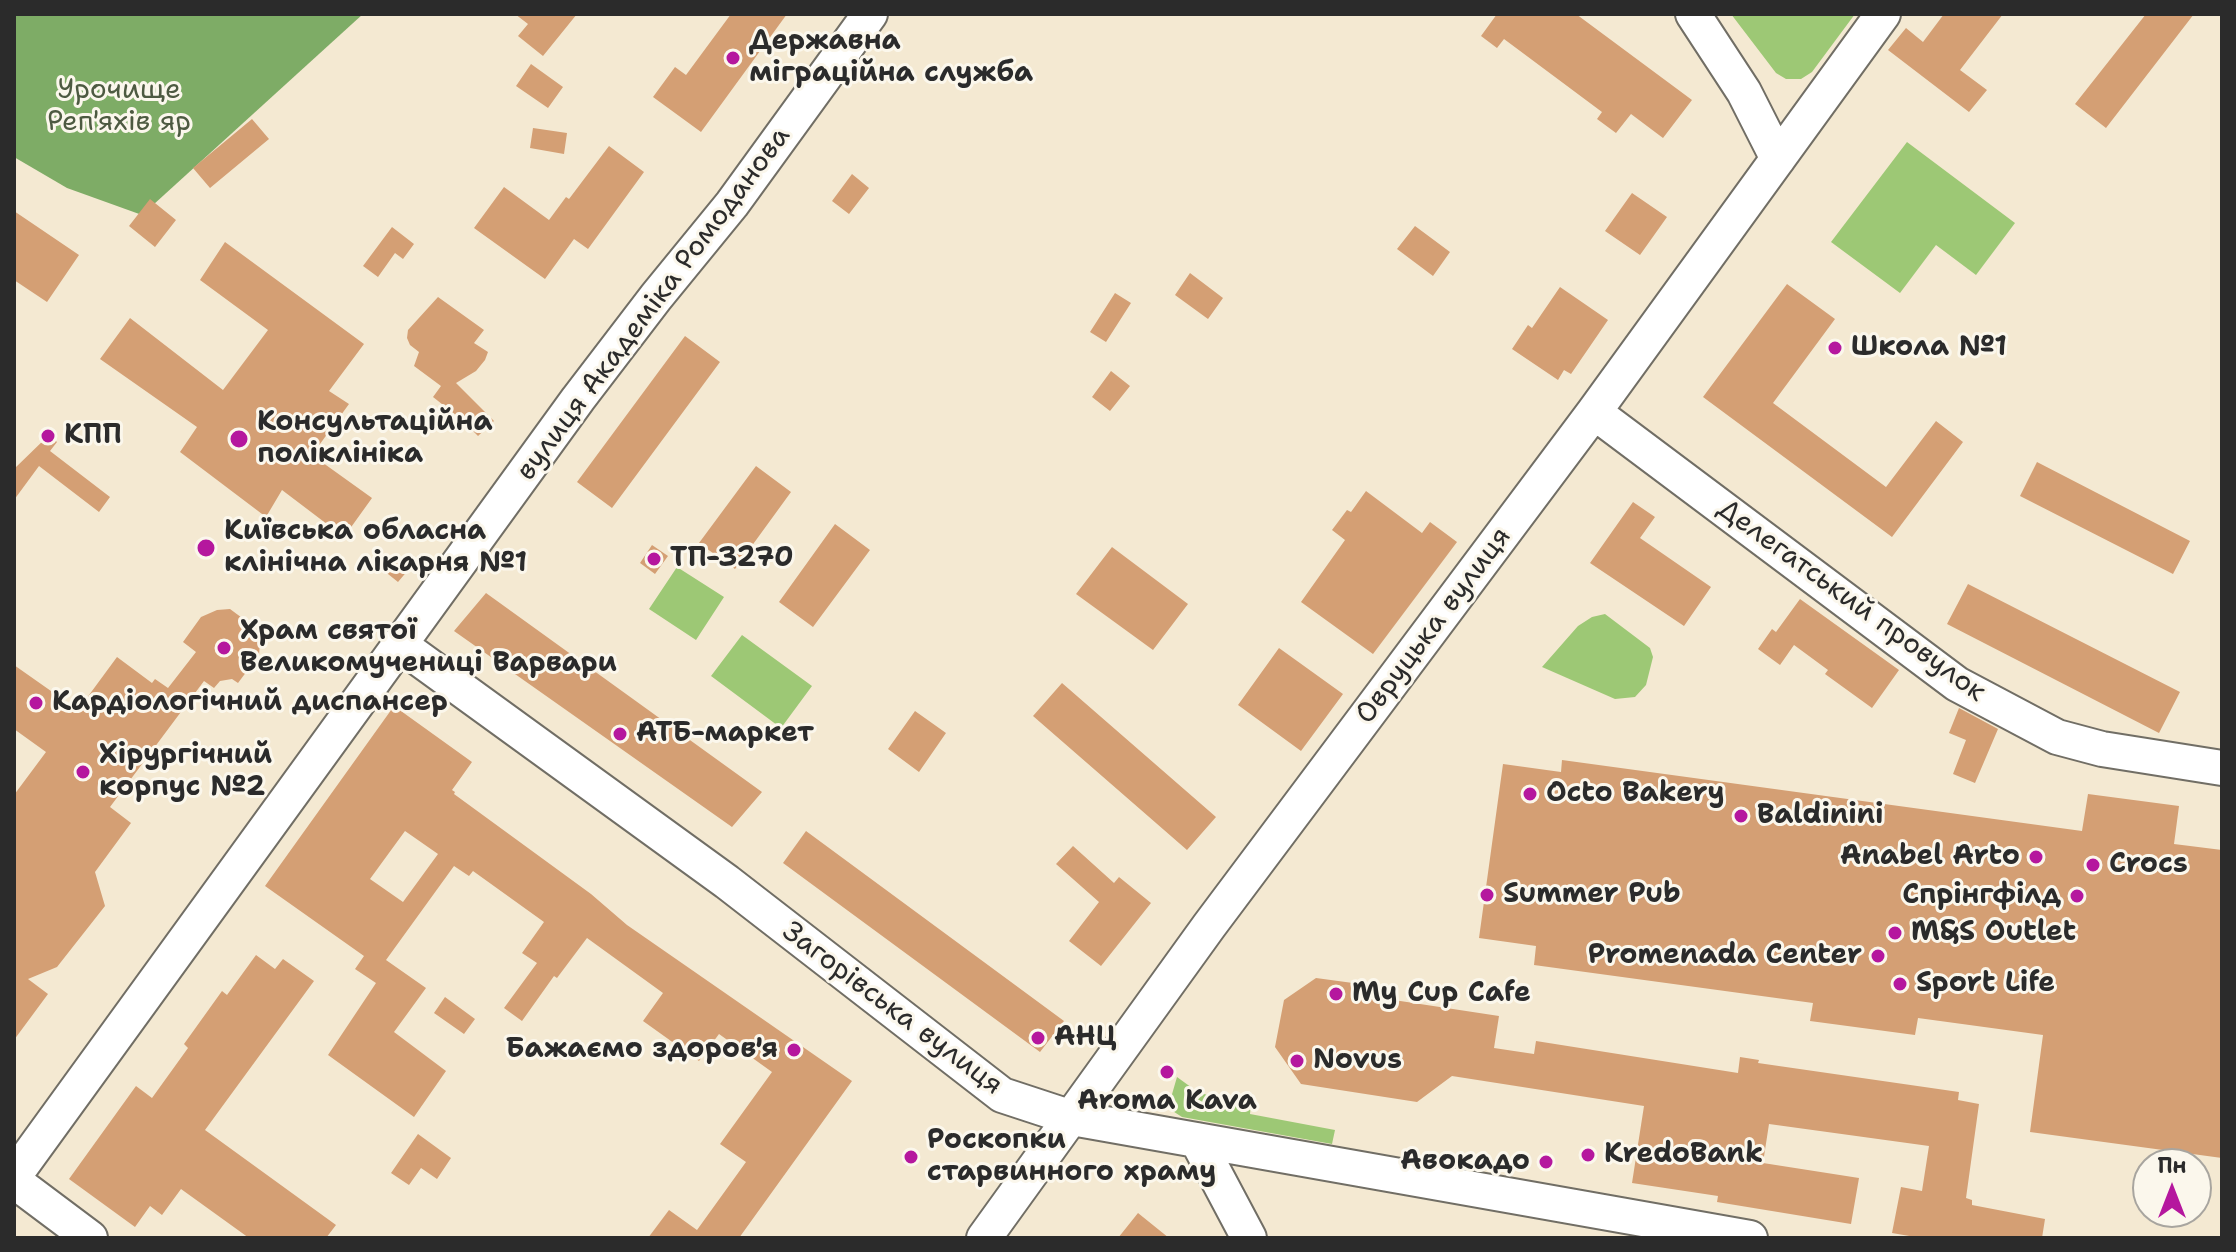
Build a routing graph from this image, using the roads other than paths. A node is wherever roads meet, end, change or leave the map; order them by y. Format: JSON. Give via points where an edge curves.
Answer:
{"nodes":[{"id":1,"x":870,"y":14,"type":"edge"},
{"id":2,"x":1693,"y":14,"type":"edge"},
{"id":3,"x":1883,"y":14,"type":"edge"},
{"id":4,"x":1778,"y":159,"type":"junction"},
{"id":5,"x":1594,"y":412,"type":"junction"},
{"id":6,"x":399,"y":644,"type":"junction"},
{"id":7,"x":2222,"y":768,"type":"edge"},
{"id":8,"x":1072,"y":1118,"type":"junction"},
{"id":9,"x":1197,"y":1140,"type":"junction"},
{"id":10,"x":14,"y":1178,"type":"edge"},
{"id":11,"x":90,"y":1238,"type":"edge"},
{"id":12,"x":984,"y":1238,"type":"edge"},
{"id":13,"x":1249,"y":1238,"type":"edge"},
{"id":14,"x":1750,"y":1238,"type":"edge"}],
"edges":[{"from":1,"to":6,"type":"street","name":"вулиця Академіка Ромоданова"},
{"from":2,"to":4,"type":"street","via":[[1744,92]]},
{"from":3,"to":4,"type":"street","name":"Овруцька вулиця"},
{"from":4,"to":5,"type":"street","name":"Овруцька вулиця"},
{"from":5,"to":7,"type":"street","name":"Делегатський провулок","via":[[1957,684],[2057,737]]},
{"from":5,"to":8,"type":"street","name":"Овруцька вулиця"},
{"from":6,"to":8,"type":"street","name":"Загорівська вулиця","via":[[727,882],[1002,1095]]},
{"from":6,"to":10,"type":"street","name":"вулиця Академіка Ромоданова"},
{"from":8,"to":9,"type":"street","name":"Загорівська вулиця"},
{"from":8,"to":12,"type":"street","name":"Овруцька вулиця"},
{"from":9,"to":13,"type":"street"},
{"from":9,"to":14,"type":"street","name":"Загорівська вулиця"},
{"from":10,"to":11,"type":"street"}]}
